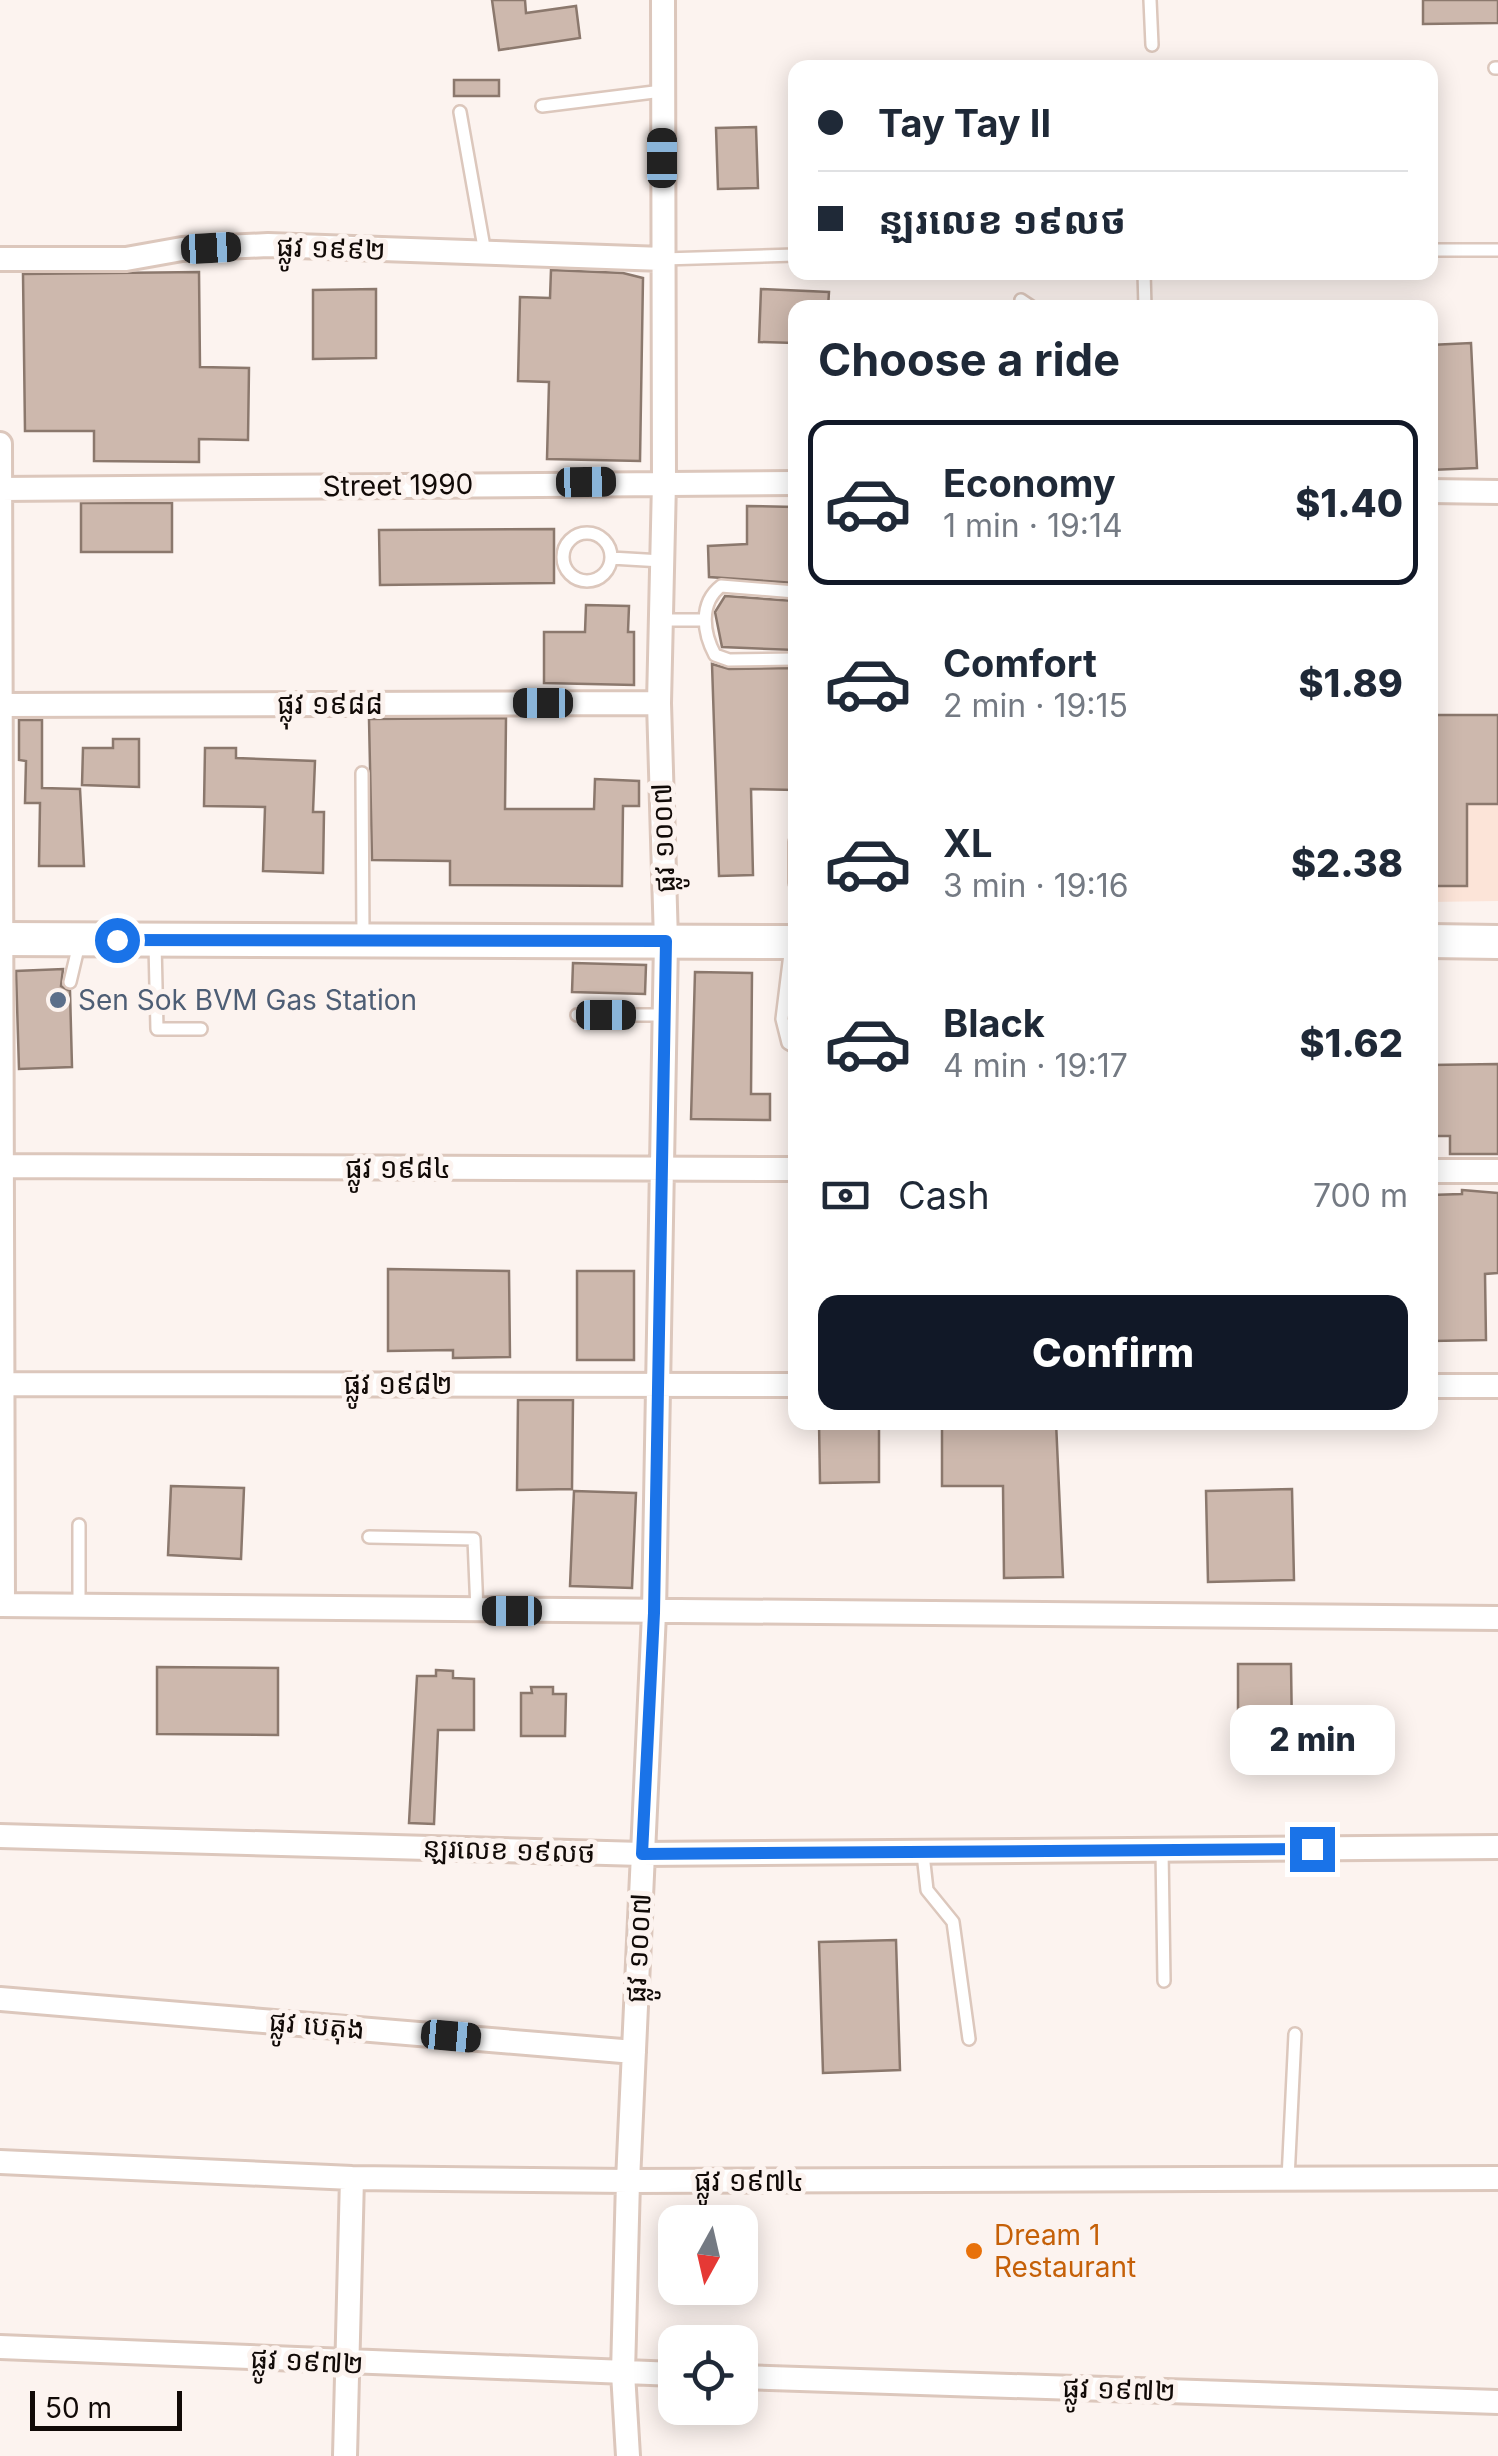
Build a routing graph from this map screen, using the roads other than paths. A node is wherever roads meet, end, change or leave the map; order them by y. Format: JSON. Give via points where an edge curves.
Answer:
{"nodes":[{"id":1,"x":664,"y":0,"type":"edge"},
{"id":2,"x":1150,"y":0,"type":"edge"},
{"id":3,"x":1152,"y":46,"type":"dead end"},
{"id":4,"x":662,"y":91,"type":"junction"},
{"id":5,"x":542,"y":106,"type":"dead end"},
{"id":6,"x":460,"y":112,"type":"dead end"},
{"id":7,"x":1438,"y":250,"type":"edge"},
{"id":8,"x":1498,"y":250,"type":"edge"},
{"id":9,"x":486,"y":253,"type":"junction"},
{"id":10,"x":788,"y":254,"type":"edge"},
{"id":11,"x":0,"y":259,"type":"edge"},
{"id":12,"x":663,"y":259,"type":"junction"},
{"id":13,"x":0,"y":444,"type":"edge"},
{"id":14,"x":664,"y":482,"type":"junction"},
{"id":15,"x":788,"y":483,"type":"edge"},
{"id":16,"x":0,"y":489,"type":"edge"},
{"id":17,"x":1438,"y":491,"type":"edge"},
{"id":18,"x":1498,"y":492,"type":"edge"},
{"id":19,"x":611,"y":558,"type":"junction"},
{"id":20,"x":662,"y":562,"type":"junction"},
{"id":21,"x":788,"y":591,"type":"edge"},
{"id":22,"x":662,"y":620,"type":"junction"},
{"id":23,"x":704,"y":620,"type":"junction"},
{"id":24,"x":788,"y":659,"type":"edge"},
{"id":25,"x":659,"y":703,"type":"junction"},
{"id":26,"x":0,"y":706,"type":"edge"},
{"id":27,"x":362,"y":773,"type":"dead end"},
{"id":28,"x":1,"y":939,"type":"edge"},
{"id":29,"x":80,"y":940,"type":"junction"},
{"id":30,"x":155,"y":940,"type":"junction"},
{"id":31,"x":363,"y":940,"type":"junction"},
{"id":32,"x":666,"y":941,"type":"junction"},
{"id":33,"x":1438,"y":941,"type":"edge"},
{"id":34,"x":788,"y":942,"type":"edge"},
{"id":35,"x":1498,"y":942,"type":"edge"},
{"id":36,"x":788,"y":977,"type":"edge"},
{"id":37,"x":70,"y":982,"type":"dead end"},
{"id":38,"x":577,"y":1015,"type":"dead end"},
{"id":39,"x":665,"y":1015,"type":"junction"},
{"id":40,"x":201,"y":1029,"type":"dead end"},
{"id":41,"x":788,"y":1043,"type":"edge"},
{"id":42,"x":2,"y":1166,"type":"edge"},
{"id":43,"x":662,"y":1168,"type":"junction"},
{"id":44,"x":788,"y":1169,"type":"edge"},
{"id":45,"x":1438,"y":1171,"type":"edge"},
{"id":46,"x":1498,"y":1171,"type":"edge"},
{"id":47,"x":2,"y":1384,"type":"edge"},
{"id":48,"x":658,"y":1384,"type":"junction"},
{"id":49,"x":788,"y":1384,"type":"edge"},
{"id":50,"x":1438,"y":1386,"type":"edge"},
{"id":51,"x":1498,"y":1386,"type":"edge"},
{"id":52,"x":79,"y":1526,"type":"dead end"},
{"id":53,"x":369,"y":1537,"type":"dead end"},
{"id":54,"x":2,"y":1605,"type":"edge"},
{"id":55,"x":78,"y":1606,"type":"junction"},
{"id":56,"x":477,"y":1611,"type":"junction"},
{"id":57,"x":654,"y":1613,"type":"junction"},
{"id":58,"x":1498,"y":1618,"type":"edge"},
{"id":59,"x":0,"y":1836,"type":"edge"},
{"id":60,"x":1498,"y":1847,"type":"edge"},
{"id":61,"x":1162,"y":1850,"type":"junction"},
{"id":62,"x":642,"y":1854,"type":"junction"},
{"id":63,"x":923,"y":1854,"type":"junction"},
{"id":64,"x":1164,"y":1981,"type":"dead end"},
{"id":65,"x":0,"y":1999,"type":"edge"},
{"id":66,"x":1295,"y":2034,"type":"dead end"},
{"id":67,"x":970,"y":2040,"type":"dead end"},
{"id":68,"x":634,"y":2052,"type":"junction"},
{"id":69,"x":0,"y":2162,"type":"edge"},
{"id":70,"x":352,"y":2178,"type":"junction"},
{"id":71,"x":1498,"y":2178,"type":"edge"},
{"id":72,"x":1288,"y":2179,"type":"junction"},
{"id":73,"x":628,"y":2181,"type":"junction"},
{"id":74,"x":0,"y":2346,"type":"edge"},
{"id":75,"x":348,"y":2363,"type":"junction"},
{"id":76,"x":623,"y":2372,"type":"junction"},
{"id":77,"x":658,"y":2373,"type":"edge"},
{"id":78,"x":758,"y":2377,"type":"edge"},
{"id":79,"x":1498,"y":2402,"type":"edge"},
{"id":80,"x":345,"y":2456,"type":"edge"},
{"id":81,"x":628,"y":2456,"type":"edge"}],
"edges":[{"from":1,"to":4,"type":"street","name":"ផ្លូវ ១០០៧"},
{"from":2,"to":3,"type":"lane"},
{"from":4,"to":5,"type":"lane"},
{"from":4,"to":12,"type":"street","name":"ផ្លូវ ១០០៧"},
{"from":6,"to":9,"type":"lane"},
{"from":7,"to":8,"type":"lane"},
{"from":9,"to":11,"type":"street","name":"ផ្លូវ ១៩៩២","via":[[268,246],[126,259]]},
{"from":9,"to":12,"type":"street","name":"ផ្លូវ ១៩៩២"},
{"from":10,"to":12,"type":"lane"},
{"from":12,"to":14,"type":"street","name":"ផ្លូវ ១០០៧"},
{"from":13,"to":16,"type":"street"},
{"from":14,"to":15,"type":"street","name":"Street 1990"},
{"from":14,"to":16,"type":"street","name":"Street 1990"},
{"from":14,"to":20,"type":"street","name":"ផ្លូវ ១០០៧"},
{"from":16,"to":26,"type":"street"},
{"from":17,"to":18,"type":"street"},
{"from":19,"to":19,"type":"lane","via":[[594,534],[572,538],[564,552],[565,567],[584,580],[599,577]]},
{"from":19,"to":20,"type":"lane"},
{"from":20,"to":22,"type":"street","name":"ផ្លូវ ១០០៧"},
{"from":21,"to":23,"type":"lane","via":[[721,586]]},
{"from":22,"to":23,"type":"lane"},
{"from":22,"to":25,"type":"street","name":"ផ្លូវ ១០០៧"},
{"from":23,"to":24,"type":"lane","via":[[715,655]]},
{"from":25,"to":26,"type":"street","name":"ផ្លុវ ១៩៨៨"},
{"from":25,"to":32,"type":"street","name":"ផ្លូវ ១០០៧"},
{"from":26,"to":28,"type":"street"},
{"from":27,"to":31,"type":"lane"},
{"from":28,"to":29,"type":"main road"},
{"from":28,"to":42,"type":"street","via":[[10,996]]},
{"from":29,"to":30,"type":"main road"},
{"from":29,"to":37,"type":"lane"},
{"from":30,"to":31,"type":"main road"},
{"from":30,"to":40,"type":"lane","via":[[156,1029]]},
{"from":31,"to":32,"type":"main road"},
{"from":32,"to":34,"type":"main road"},
{"from":32,"to":39,"type":"street","name":"ផ្លូវ ១០០៧"},
{"from":33,"to":35,"type":"main road"},
{"from":36,"to":41,"type":"lane","via":[[782,1019]]},
{"from":38,"to":39,"type":"lane"},
{"from":39,"to":43,"type":"street","name":"ផ្លូវ ១០០៧"},
{"from":42,"to":43,"type":"street","name":"ផ្លូវ ១៩៨៤"},
{"from":42,"to":47,"type":"street"},
{"from":43,"to":44,"type":"street","name":"ផ្លូវ ១៩៨៤"},
{"from":43,"to":48,"type":"street","name":"ផ្លូវ ១០០៧"},
{"from":45,"to":46,"type":"street"},
{"from":47,"to":48,"type":"street","name":"ផ្លូវ ១៩៨២"},
{"from":47,"to":54,"type":"street"},
{"from":48,"to":49,"type":"street","name":"ផ្លូវ ១៩៨២"},
{"from":48,"to":57,"type":"street","name":"ផ្លូវ ១០០៧"},
{"from":50,"to":51,"type":"street"},
{"from":52,"to":55,"type":"lane"},
{"from":53,"to":56,"type":"lane","via":[[474,1539]]},
{"from":54,"to":55,"type":"street"},
{"from":55,"to":56,"type":"street"},
{"from":56,"to":57,"type":"street"},
{"from":57,"to":58,"type":"street"},
{"from":57,"to":62,"type":"street","name":"ផ្លូវ ១០០៧"},
{"from":59,"to":62,"type":"street","name":"ន្ឡរលេខ ១៩លថ"},
{"from":60,"to":61,"type":"street","name":"ន្ឡរលេខ ១៩លថ"},
{"from":61,"to":63,"type":"street","name":"ន្ឡរលេខ ១៩លថ"},
{"from":61,"to":64,"type":"lane"},
{"from":62,"to":63,"type":"street","name":"ន្ឡរលេខ ១៩លថ"},
{"from":62,"to":68,"type":"street","name":"ផ្លូវ ១០០៧"},
{"from":63,"to":67,"type":"lane","via":[[928,1890],[953,1922]]},
{"from":65,"to":68,"type":"street","name":"ផ្លូវ បេតុង"},
{"from":66,"to":72,"type":"lane"},
{"from":68,"to":73,"type":"street","name":"ផ្លូវ ១០០៧"},
{"from":69,"to":70,"type":"street","name":"ផ្លូវ ១៩៧៤"},
{"from":70,"to":73,"type":"street","name":"ផ្លូវ ១៩៧៤"},
{"from":70,"to":75,"type":"street"},
{"from":71,"to":72,"type":"street","name":"ផ្លូវ ១៩៧៤"},
{"from":72,"to":73,"type":"street","name":"ផ្លូវ ១៩៧៤"},
{"from":73,"to":76,"type":"street","name":"ផ្លូវ ១០០៧"},
{"from":74,"to":75,"type":"street","name":"ផ្លូវ ១៩៧២"},
{"from":75,"to":76,"type":"street","name":"ផ្លូវ ១៩៧២"},
{"from":75,"to":80,"type":"street"},
{"from":76,"to":77,"type":"street","name":"ផ្លូវ ១៩៧២"},
{"from":76,"to":81,"type":"street","name":"ផ្លូវ ១០០៧"},
{"from":78,"to":79,"type":"street","name":"ផ្លូវ ១៩៧២"}]}
